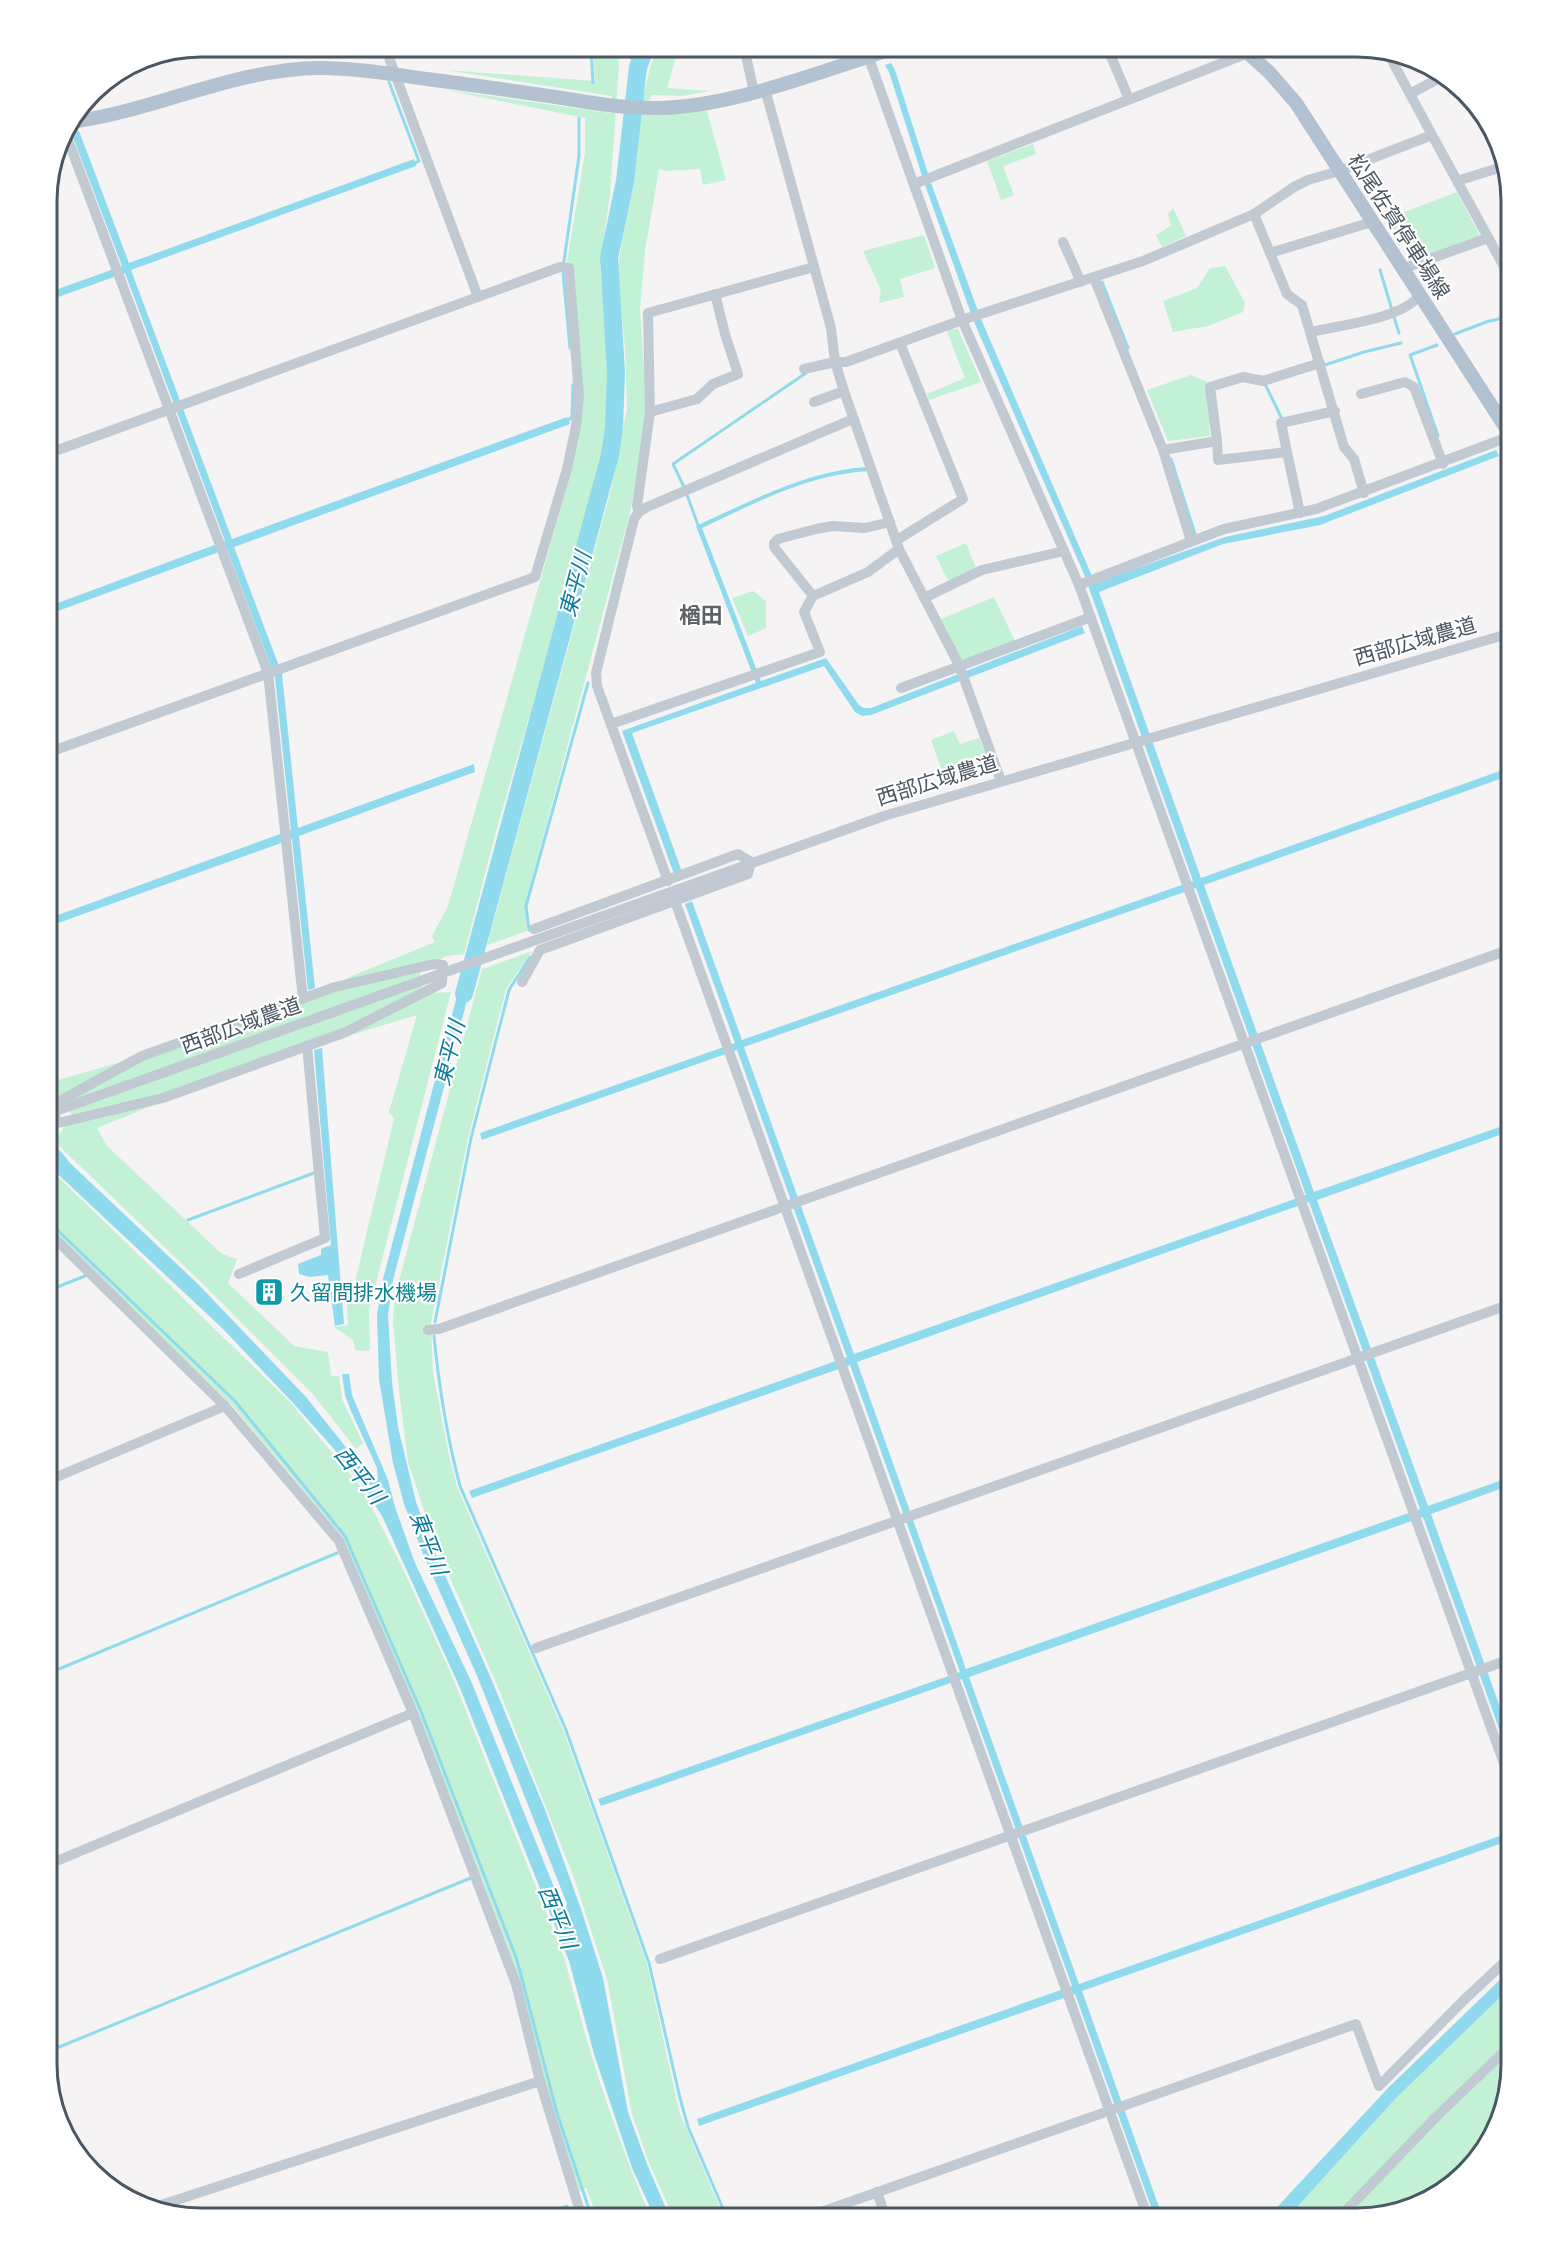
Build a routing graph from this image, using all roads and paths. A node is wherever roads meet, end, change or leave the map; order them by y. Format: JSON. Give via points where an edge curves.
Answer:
{"nodes":[{"id":1,"x":389,"y":57,"type":"edge"},
{"id":2,"x":748,"y":57,"type":"edge"},
{"id":3,"x":851,"y":57,"type":"edge"},
{"id":4,"x":869,"y":57,"type":"edge"},
{"id":5,"x":1111,"y":57,"type":"edge"},
{"id":6,"x":1228,"y":57,"type":"edge"},
{"id":7,"x":1252,"y":57,"type":"edge"},
{"id":8,"x":1393,"y":62,"type":"edge"},
{"id":9,"x":395,"y":74,"type":"junction"},
{"id":10,"x":1435,"y":80,"type":"edge"},
{"id":11,"x":760,"y":90,"type":"junction"},
{"id":12,"x":1410,"y":94,"type":"junction"},
{"id":13,"x":1129,"y":99,"type":"junction"},
{"id":14,"x":81,"y":121,"type":"edge"},
{"id":15,"x":1432,"y":135,"type":"junction"},
{"id":16,"x":69,"y":143,"type":"edge"},
{"id":17,"x":1497,"y":169,"type":"edge"},
{"id":18,"x":1339,"y":171,"type":"junction"},
{"id":19,"x":1457,"y":181,"type":"junction"},
{"id":20,"x":917,"y":183,"type":"junction"},
{"id":21,"x":1254,"y":214,"type":"junction"},
{"id":22,"x":1372,"y":222,"type":"junction"},
{"id":23,"x":1488,"y":238,"type":"junction"},
{"id":24,"x":1063,"y":242,"type":"dead end"},
{"id":25,"x":1270,"y":253,"type":"junction"},
{"id":26,"x":1501,"y":263,"type":"edge"},
{"id":27,"x":814,"y":267,"type":"junction"},
{"id":28,"x":1402,"y":269,"type":"junction"},
{"id":29,"x":1094,"y":278,"type":"junction"},
{"id":30,"x":1081,"y":282,"type":"junction"},
{"id":31,"x":715,"y":294,"type":"junction"},
{"id":32,"x":1419,"y":296,"type":"junction"},
{"id":33,"x":478,"y":297,"type":"junction"},
{"id":34,"x":965,"y":319,"type":"junction"},
{"id":35,"x":1311,"y":332,"type":"junction"},
{"id":36,"x":900,"y":343,"type":"junction"},
{"id":37,"x":835,"y":362,"type":"junction"},
{"id":38,"x":1320,"y":366,"type":"junction"},
{"id":39,"x":804,"y":369,"type":"dead end"},
{"id":40,"x":844,"y":391,"type":"junction"},
{"id":41,"x":1361,"y":394,"type":"dead end"},
{"id":42,"x":814,"y":402,"type":"dead end"},
{"id":43,"x":169,"y":410,"type":"junction"},
{"id":44,"x":1335,"y":411,"type":"junction"},
{"id":45,"x":650,"y":412,"type":"junction"},
{"id":46,"x":853,"y":419,"type":"junction"},
{"id":47,"x":1501,"y":419,"type":"edge"},
{"id":48,"x":1501,"y":440,"type":"edge"},
{"id":49,"x":1217,"y":441,"type":"junction"},
{"id":50,"x":57,"y":450,"type":"edge"},
{"id":51,"x":1163,"y":450,"type":"junction"},
{"id":52,"x":1287,"y":452,"type":"junction"},
{"id":53,"x":1443,"y":464,"type":"junction"},
{"id":54,"x":1364,"y":493,"type":"junction"},
{"id":55,"x":639,"y":512,"type":"junction"},
{"id":56,"x":1300,"y":513,"type":"junction"},
{"id":57,"x":890,"y":522,"type":"junction"},
{"id":58,"x":1191,"y":541,"type":"junction"},
{"id":59,"x":898,"y":545,"type":"junction"},
{"id":60,"x":1064,"y":551,"type":"junction"},
{"id":61,"x":1081,"y":584,"type":"junction"},
{"id":62,"x":813,"y":596,"type":"junction"},
{"id":63,"x":924,"y":598,"type":"junction"},
{"id":64,"x":1090,"y":617,"type":"junction"},
{"id":65,"x":1501,"y":636,"type":"edge"},
{"id":66,"x":959,"y":667,"type":"junction"},
{"id":67,"x":268,"y":673,"type":"junction"},
{"id":68,"x":901,"y":688,"type":"dead end"},
{"id":69,"x":611,"y":724,"type":"junction"},
{"id":70,"x":1137,"y":742,"type":"junction"},
{"id":71,"x":57,"y":749,"type":"edge"},
{"id":72,"x":1001,"y":781,"type":"junction"},
{"id":73,"x":751,"y":861,"type":"junction"},
{"id":74,"x":668,"y":881,"type":"junction"},
{"id":75,"x":675,"y":901,"type":"junction"},
{"id":76,"x":534,"y":929,"type":"dead end"},
{"id":77,"x":1501,"y":953,"type":"edge"},
{"id":78,"x":442,"y":973,"type":"junction"},
{"id":79,"x":522,"y":982,"type":"dead end"},
{"id":80,"x":303,"y":999,"type":"junction"},
{"id":81,"x":1246,"y":1043,"type":"junction"},
{"id":82,"x":307,"y":1046,"type":"junction"},
{"id":83,"x":57,"y":1102,"type":"edge"},
{"id":84,"x":57,"y":1110,"type":"edge"},
{"id":85,"x":57,"y":1122,"type":"edge"},
{"id":86,"x":787,"y":1204,"type":"junction"},
{"id":87,"x":57,"y":1241,"type":"edge"},
{"id":88,"x":239,"y":1274,"type":"dead end"},
{"id":89,"x":1501,"y":1308,"type":"edge"},
{"id":90,"x":428,"y":1330,"type":"dead end"},
{"id":91,"x":1359,"y":1357,"type":"junction"},
{"id":92,"x":225,"y":1406,"type":"junction"},
{"id":93,"x":57,"y":1477,"type":"edge"},
{"id":94,"x":900,"y":1519,"type":"junction"},
{"id":95,"x":536,"y":1648,"type":"dead end"},
{"id":96,"x":1501,"y":1663,"type":"edge"},
{"id":97,"x":1472,"y":1673,"type":"junction"},
{"id":98,"x":413,"y":1713,"type":"junction"},
{"id":99,"x":1501,"y":1753,"type":"edge"},
{"id":100,"x":1012,"y":1833,"type":"junction"},
{"id":101,"x":57,"y":1860,"type":"edge"},
{"id":102,"x":660,"y":1959,"type":"dead end"},
{"id":103,"x":1501,"y":1966,"type":"edge"},
{"id":104,"x":1501,"y":2055,"type":"edge"},
{"id":105,"x":540,"y":2081,"type":"junction"},
{"id":106,"x":1110,"y":2109,"type":"junction"},
{"id":107,"x":877,"y":2192,"type":"junction"},
{"id":108,"x":166,"y":2203,"type":"edge"},
{"id":109,"x":579,"y":2208,"type":"edge"},
{"id":110,"x":832,"y":2208,"type":"edge"},
{"id":111,"x":883,"y":2208,"type":"edge"},
{"id":112,"x":1145,"y":2208,"type":"edge"},
{"id":113,"x":1349,"y":2208,"type":"edge"}],
"edges":[{"from":1,"to":9,"type":"street"},
{"from":2,"to":11,"type":"street"},
{"from":3,"to":11,"type":"main road"},
{"from":4,"to":20,"type":"street"},
{"from":5,"to":13,"type":"street"},
{"from":6,"to":13,"type":"street"},
{"from":7,"to":18,"type":"main road","name":"松尾佐賀停車場線","via":[[1296,103]]},
{"from":8,"to":12,"type":"street"},
{"from":9,"to":11,"type":"main road","via":[[605,105],[653,108],[710,102]]},
{"from":9,"to":14,"type":"main road","via":[[318,68],[276,72]]},
{"from":9,"to":33,"type":"street"},
{"from":10,"to":12,"type":"street"},
{"from":11,"to":27,"type":"street"},
{"from":12,"to":15,"type":"street"},
{"from":13,"to":20,"type":"street"},
{"from":15,"to":18,"type":"street"},
{"from":15,"to":19,"type":"street"},
{"from":16,"to":43,"type":"street"},
{"from":17,"to":19,"type":"street"},
{"from":18,"to":21,"type":"street","via":[[1294,187]]},
{"from":18,"to":22,"type":"main road","name":"松尾佐賀停車場線"},
{"from":19,"to":23,"type":"street"},
{"from":20,"to":34,"type":"street"},
{"from":21,"to":25,"type":"street"},
{"from":21,"to":29,"type":"street"},
{"from":22,"to":25,"type":"street"},
{"from":22,"to":28,"type":"main road","name":"松尾佐賀停車場線"},
{"from":23,"to":26,"type":"street"},
{"from":23,"to":28,"type":"street"},
{"from":24,"to":30,"type":"street"},
{"from":25,"to":35,"type":"street","via":[[1287,294],[1302,305]]},
{"from":27,"to":31,"type":"street"},
{"from":27,"to":37,"type":"street","via":[[831,328]]},
{"from":28,"to":32,"type":"main road","name":"松尾佐賀停車場線"},
{"from":29,"to":30,"type":"street"},
{"from":29,"to":51,"type":"street"},
{"from":30,"to":34,"type":"street"},
{"from":31,"to":45,"type":"street","via":[[648,313]]},
{"from":31,"to":45,"type":"street","via":[[738,374],[713,384],[697,399]]},
{"from":32,"to":35,"type":"street","via":[[1396,313]]},
{"from":32,"to":47,"type":"main road","name":"松尾佐賀停車場線"},
{"from":33,"to":43,"type":"street"},
{"from":33,"to":67,"type":"street","via":[[560,267],[571,272],[579,396],[576,426],[535,577]]},
{"from":34,"to":36,"type":"street"},
{"from":34,"to":60,"type":"street"},
{"from":35,"to":38,"type":"street"},
{"from":36,"to":37,"type":"street","via":[[846,362]]},
{"from":36,"to":59,"type":"street","via":[[963,500]]},
{"from":37,"to":39,"type":"street"},
{"from":37,"to":40,"type":"street"},
{"from":38,"to":44,"type":"street"},
{"from":38,"to":49,"type":"street","via":[[1263,381],[1243,377],[1210,387]]},
{"from":40,"to":42,"type":"street"},
{"from":40,"to":46,"type":"street"},
{"from":41,"to":53,"type":"street","via":[[1405,382],[1414,387]]},
{"from":43,"to":50,"type":"street"},
{"from":43,"to":67,"type":"street"},
{"from":44,"to":52,"type":"street","via":[[1285,422]]},
{"from":44,"to":54,"type":"street","via":[[1344,447],[1354,459]]},
{"from":45,"to":55,"type":"street"},
{"from":46,"to":55,"type":"street"},
{"from":46,"to":57,"type":"street"},
{"from":48,"to":53,"type":"street"},
{"from":49,"to":51,"type":"street"},
{"from":49,"to":52,"type":"street","via":[[1218,460]]},
{"from":51,"to":58,"type":"street"},
{"from":52,"to":56,"type":"street"},
{"from":53,"to":54,"type":"street"},
{"from":54,"to":56,"type":"street"},
{"from":55,"to":69,"type":"street","via":[[634,519],[596,673]]},
{"from":56,"to":58,"type":"street","via":[[1224,529]]},
{"from":57,"to":59,"type":"street"},
{"from":57,"to":62,"type":"street","via":[[864,528],[833,526],[778,539],[774,547]]},
{"from":58,"to":61,"type":"street"},
{"from":59,"to":62,"type":"street","via":[[868,572]]},
{"from":59,"to":63,"type":"street"},
{"from":60,"to":61,"type":"street"},
{"from":60,"to":63,"type":"street","via":[[982,570]]},
{"from":61,"to":64,"type":"street"},
{"from":62,"to":69,"type":"street","via":[[804,612],[820,652]]},
{"from":63,"to":66,"type":"street"},
{"from":64,"to":66,"type":"street"},
{"from":64,"to":70,"type":"street"},
{"from":65,"to":70,"type":"street","name":"西部広域農道"},
{"from":66,"to":68,"type":"street"},
{"from":66,"to":72,"type":"street"},
{"from":67,"to":71,"type":"street"},
{"from":67,"to":80,"type":"street"},
{"from":69,"to":74,"type":"street"},
{"from":70,"to":72,"type":"street","name":"西部広域農道"},
{"from":70,"to":81,"type":"street"},
{"from":72,"to":73,"type":"street","name":"西部広域農道"},
{"from":73,"to":74,"type":"street","via":[[738,854]]},
{"from":73,"to":75,"type":"street","via":[[748,874]]},
{"from":73,"to":78,"type":"street","name":"西部広域農道"},
{"from":74,"to":76,"type":"street"},
{"from":75,"to":79,"type":"street","via":[[540,950]]},
{"from":75,"to":86,"type":"street"},
{"from":77,"to":81,"type":"street"},
{"from":78,"to":80,"type":"street","via":[[443,965],[434,964],[335,987]]},
{"from":78,"to":82,"type":"street","via":[[442,983],[346,1032]]},
{"from":78,"to":84,"type":"street","name":"西部広域農道"},
{"from":80,"to":83,"type":"street","via":[[142,1056]]},
{"from":81,"to":86,"type":"street"},
{"from":81,"to":91,"type":"street"},
{"from":82,"to":85,"type":"street","via":[[163,1098]]},
{"from":82,"to":88,"type":"street","via":[[325,1238]]},
{"from":86,"to":90,"type":"street"},
{"from":86,"to":94,"type":"street","via":[[839,1358]]},
{"from":87,"to":92,"type":"street"},
{"from":89,"to":91,"type":"street"},
{"from":91,"to":94,"type":"street"},
{"from":91,"to":97,"type":"street"},
{"from":92,"to":93,"type":"street"},
{"from":92,"to":98,"type":"street","via":[[339,1541]]},
{"from":94,"to":95,"type":"street"},
{"from":94,"to":100,"type":"street"},
{"from":96,"to":97,"type":"street"},
{"from":97,"to":99,"type":"street"},
{"from":97,"to":100,"type":"street"},
{"from":98,"to":101,"type":"street"},
{"from":98,"to":105,"type":"street","via":[[516,1983]]},
{"from":100,"to":102,"type":"street"},
{"from":100,"to":106,"type":"street"},
{"from":103,"to":106,"type":"street","via":[[1379,2086],[1356,2024]]},
{"from":104,"to":113,"type":"street"},
{"from":105,"to":108,"type":"street"},
{"from":105,"to":109,"type":"street"},
{"from":106,"to":107,"type":"street"},
{"from":106,"to":112,"type":"street"},
{"from":107,"to":110,"type":"street"},
{"from":107,"to":111,"type":"street"}]}
